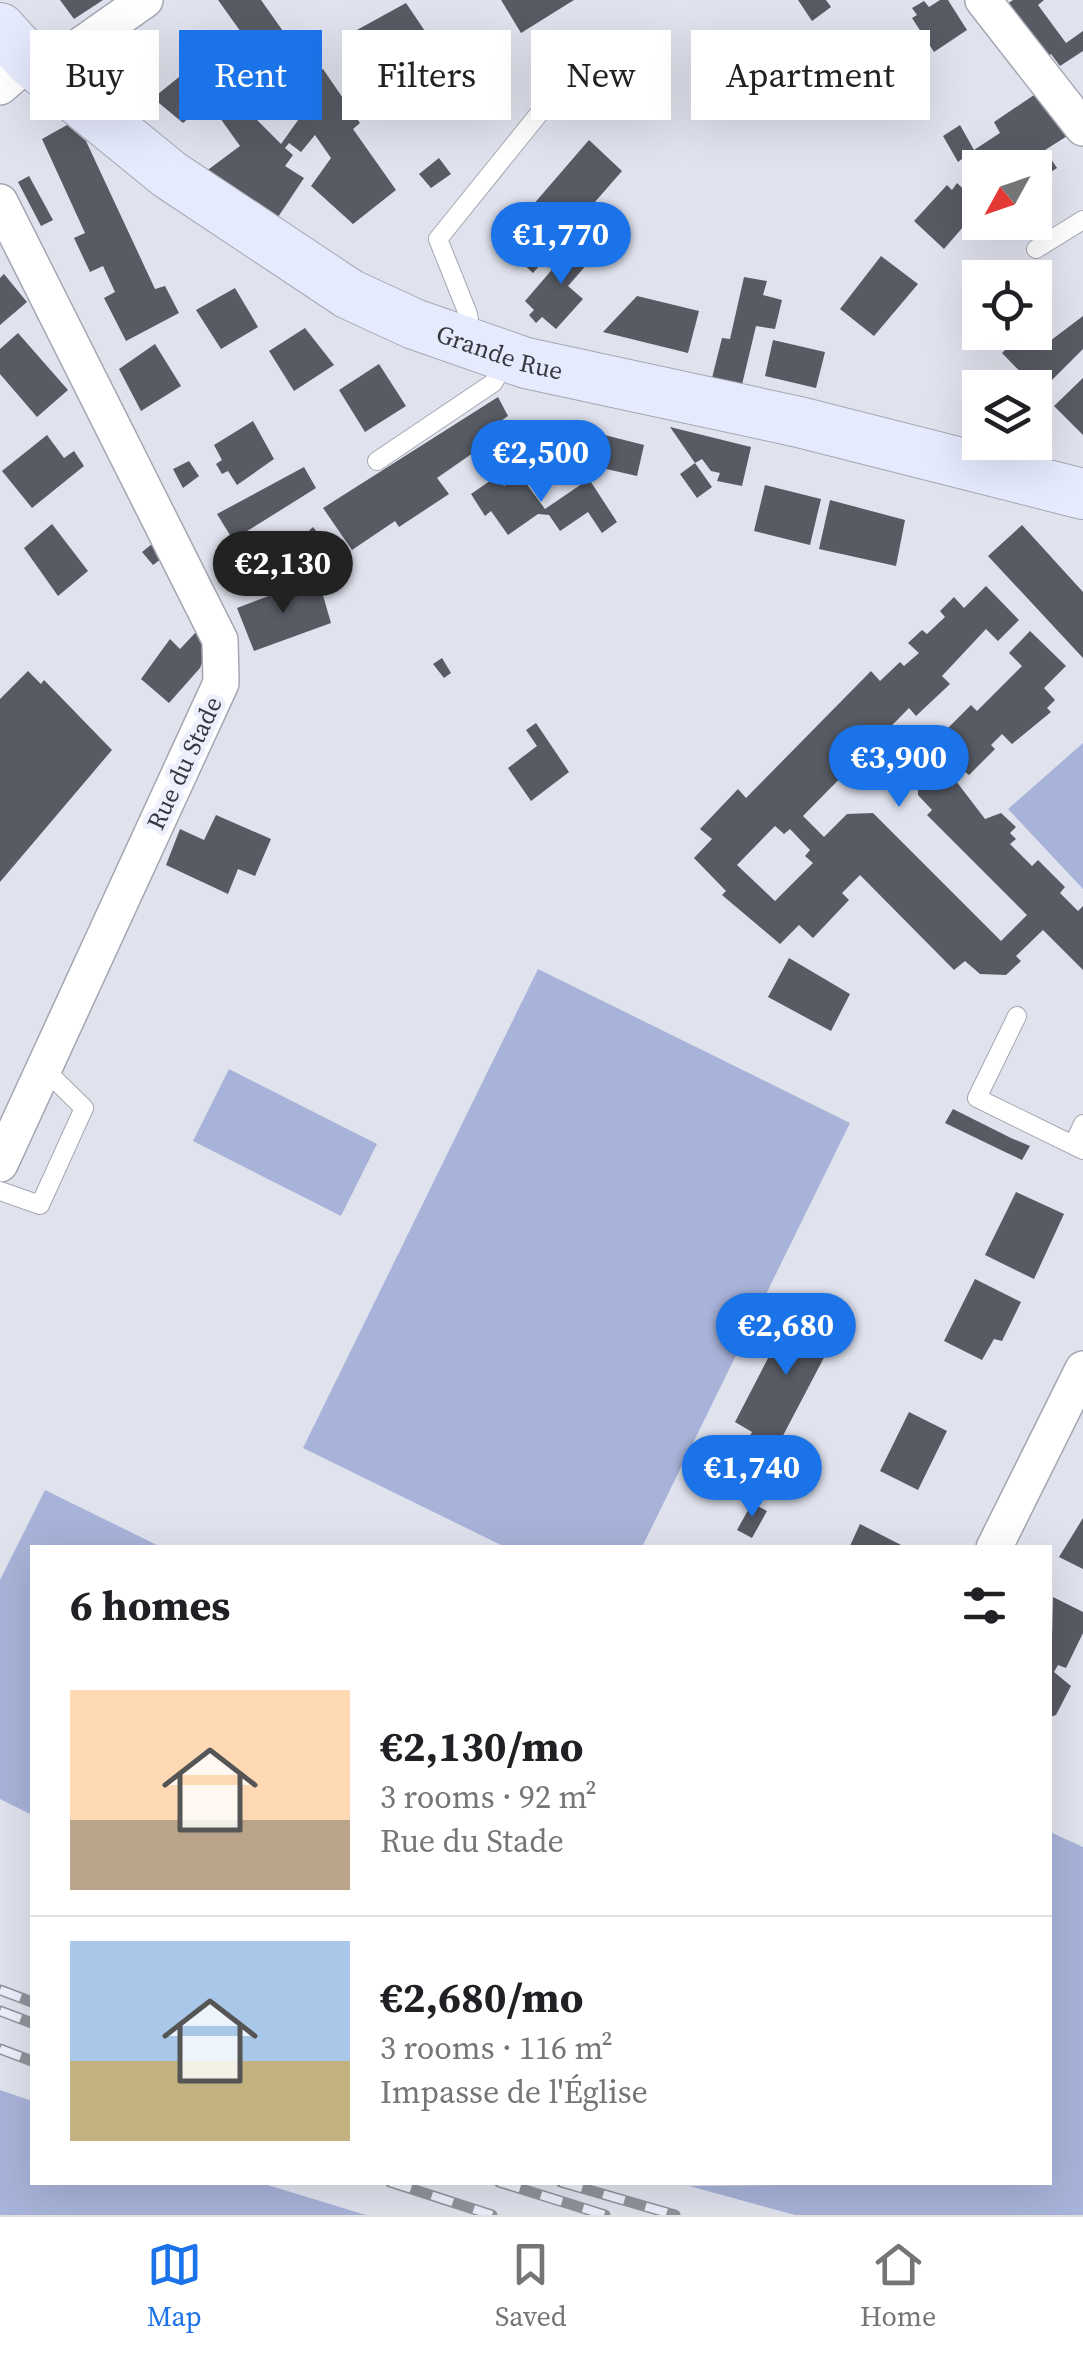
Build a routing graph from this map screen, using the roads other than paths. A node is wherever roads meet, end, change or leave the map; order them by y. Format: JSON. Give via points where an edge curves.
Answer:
{"nodes":[{"id":1,"x":145,"y":0,"type":"edge"},
{"id":2,"x":983,"y":0,"type":"edge"},
{"id":3,"x":18,"y":62,"type":"edge"},
{"id":4,"x":534,"y":120,"type":"edge"},
{"id":5,"x":1083,"y":128,"type":"edge"},
{"id":6,"x":0,"y":202,"type":"edge"},
{"id":7,"x":1083,"y":220,"type":"edge"},
{"id":8,"x":1036,"y":249,"type":"dead end"},
{"id":9,"x":491,"y":351,"type":"junction"},
{"id":10,"x":377,"y":461,"type":"dead end"},
{"id":11,"x":1083,"y":494,"type":"edge"},
{"id":12,"x":1017,"y":1016,"type":"dead end"},
{"id":13,"x":42,"y":1067,"type":"junction"},
{"id":14,"x":1083,"y":1124,"type":"edge"},
{"id":15,"x":1078,"y":1147,"type":"edge"},
{"id":16,"x":0,"y":1164,"type":"edge"},
{"id":17,"x":0,"y":1190,"type":"edge"},
{"id":18,"x":1083,"y":1369,"type":"edge"},
{"id":19,"x":995,"y":1545,"type":"edge"}],
"edges":[{"from":1,"to":3,"type":"street"},
{"from":2,"to":5,"type":"street"},
{"from":3,"to":9,"type":"main road","name":"Grande Rue","via":[[274,248],[349,294]]},
{"from":4,"to":9,"type":"lane","via":[[438,239]]},
{"from":6,"to":13,"type":"street","name":"Rue du Stade","via":[[220,640],[220,683]]},
{"from":7,"to":8,"type":"lane"},
{"from":9,"to":10,"type":"lane","via":[[493,383]]},
{"from":9,"to":11,"type":"main road","name":"Grande Rue"},
{"from":12,"to":15,"type":"lane","via":[[977,1098]]},
{"from":13,"to":16,"type":"street","name":"Rue du Stade"},
{"from":13,"to":17,"type":"lane","via":[[84,1108],[40,1206]]},
{"from":14,"to":15,"type":"lane"},
{"from":18,"to":19,"type":"street"}]}
